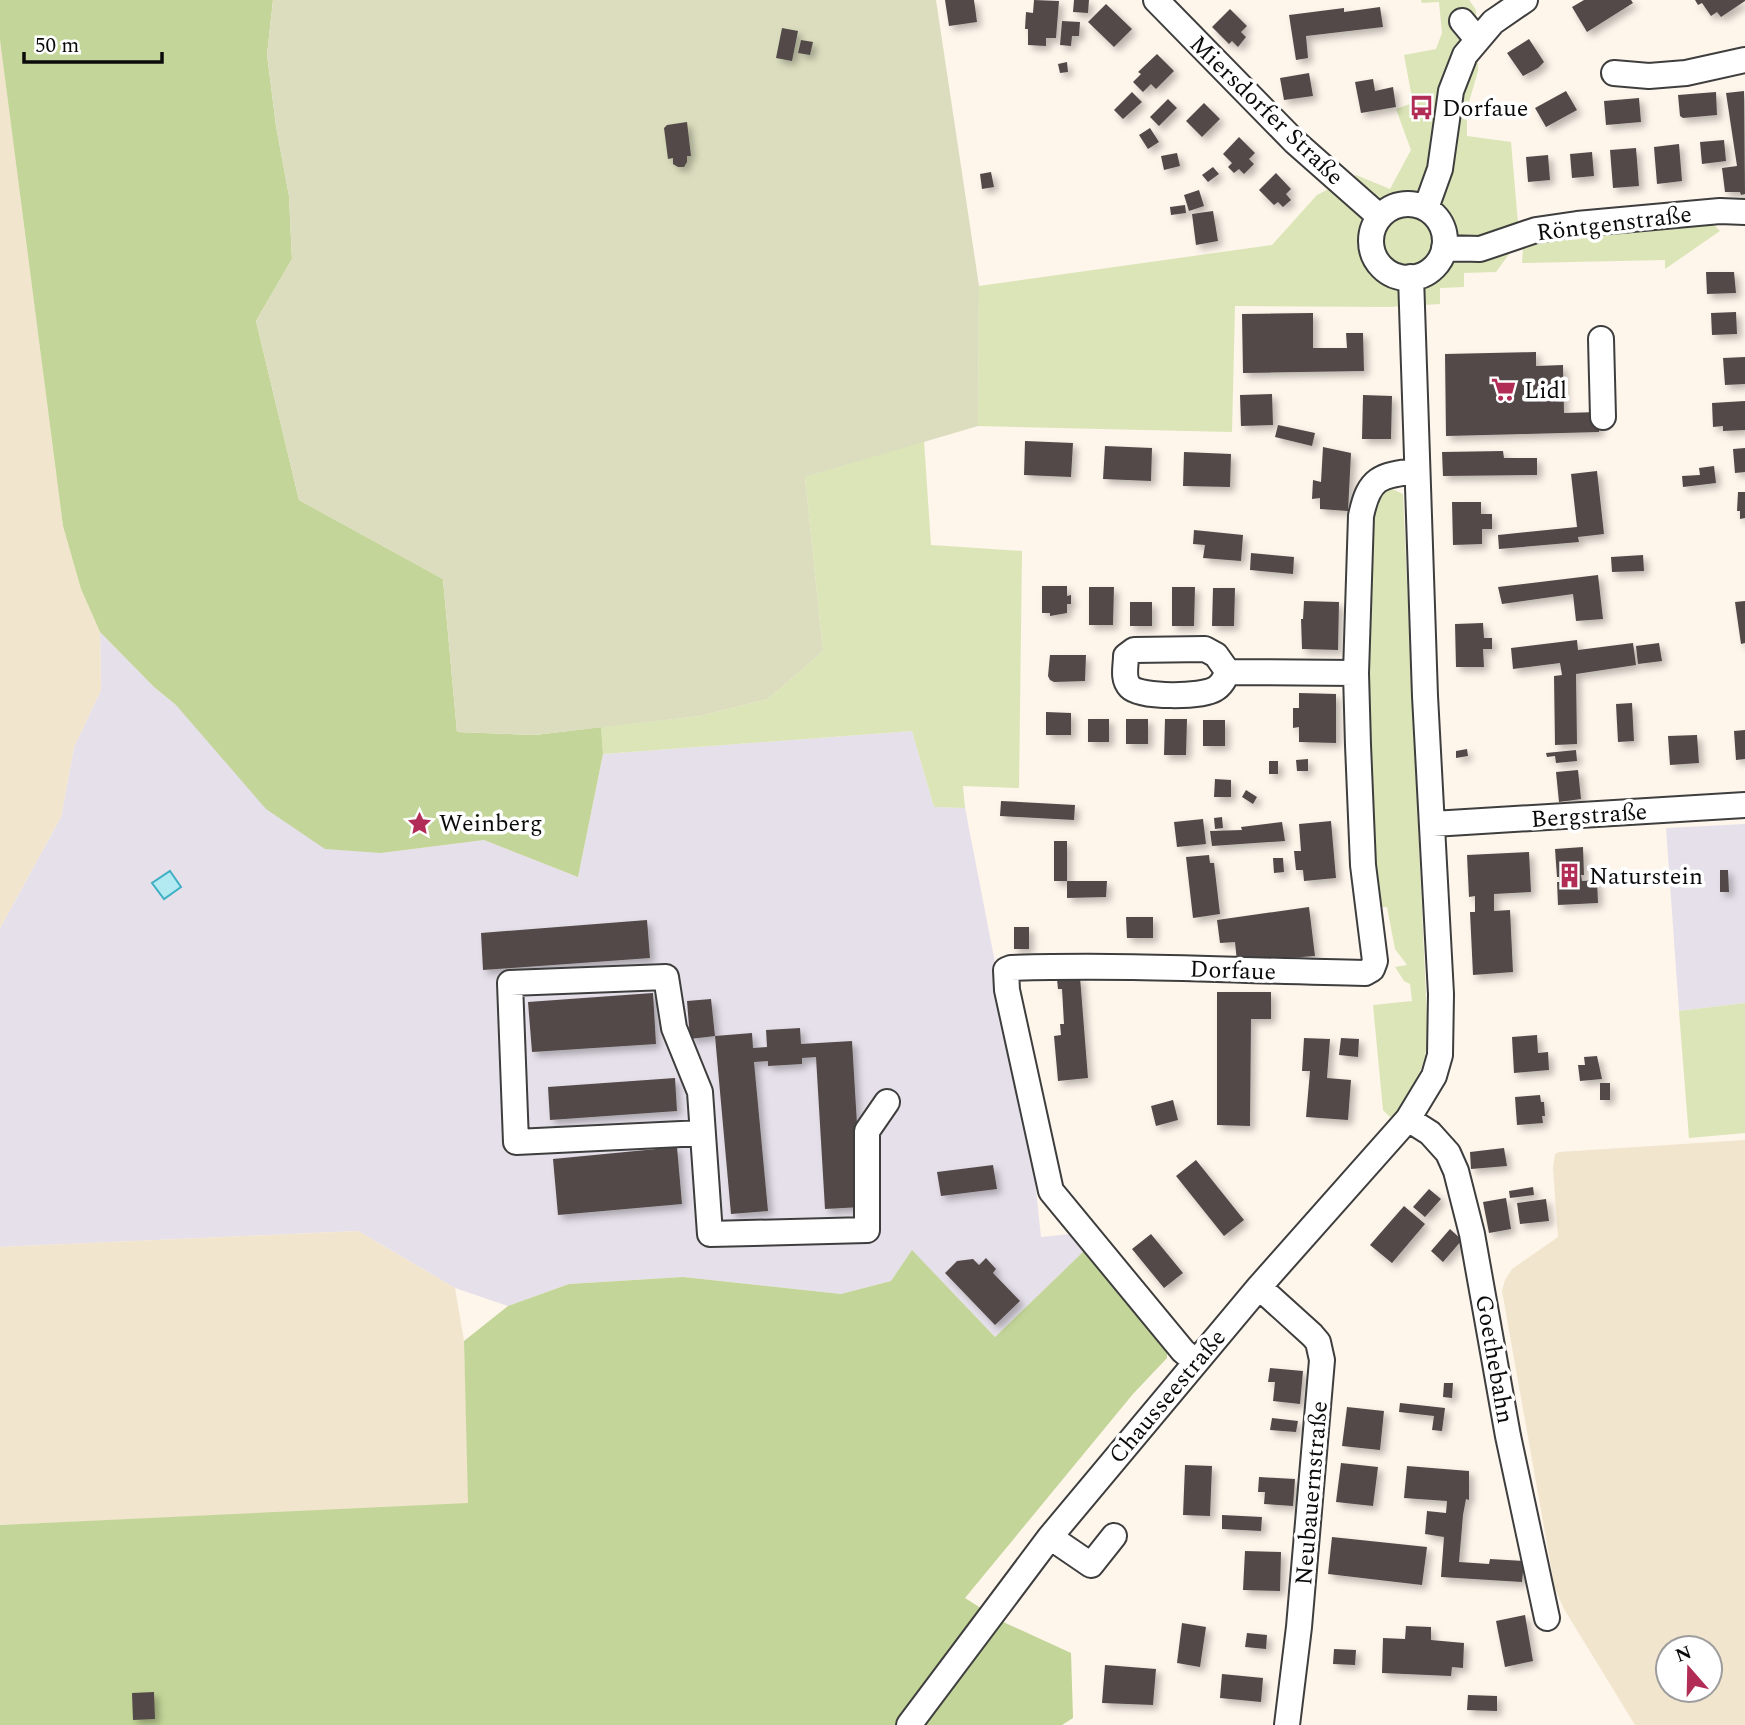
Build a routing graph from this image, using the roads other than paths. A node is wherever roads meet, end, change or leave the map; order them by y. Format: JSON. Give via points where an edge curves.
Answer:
{"nodes":[{"id":1,"x":1156,"y":0,"type":"edge"},
{"id":2,"x":1525,"y":0,"type":"edge"},
{"id":3,"x":1739,"y":57,"type":"edge"},
{"id":4,"x":1614,"y":73,"type":"dead end"},
{"id":5,"x":1426,"y":208,"type":"junction"},
{"id":6,"x":1745,"y":212,"type":"edge"},
{"id":7,"x":1380,"y":217,"type":"junction"},
{"id":8,"x":1444,"y":248,"type":"junction"},
{"id":9,"x":1411,"y":277,"type":"junction"},
{"id":10,"x":1601,"y":339,"type":"dead end"},
{"id":11,"x":1603,"y":417,"type":"dead end"},
{"id":12,"x":1417,"y":471,"type":"junction"},
{"id":13,"x":1228,"y":672,"type":"dead end"},
{"id":14,"x":1356,"y":673,"type":"junction"},
{"id":15,"x":1745,"y":805,"type":"edge"},
{"id":16,"x":1433,"y":824,"type":"junction"},
{"id":17,"x":887,"y":1102,"type":"dead end"},
{"id":18,"x":1408,"y":1119,"type":"junction"},
{"id":19,"x":702,"y":1133,"type":"junction"},
{"id":20,"x":1259,"y":1287,"type":"junction"},
{"id":21,"x":1195,"y":1362,"type":"junction"},
{"id":22,"x":1114,"y":1536,"type":"dead end"},
{"id":23,"x":1049,"y":1537,"type":"junction"},
{"id":24,"x":1547,"y":1618,"type":"dead end"},
{"id":25,"x":909,"y":1725,"type":"edge"},
{"id":26,"x":1287,"y":1725,"type":"edge"}],
"edges":[{"from":1,"to":7,"type":"street","name":"Miersdorfer Straße","via":[[1306,152]]},
{"from":2,"to":5,"type":"street","via":[[1493,22],[1469,30],[1451,91],[1440,169]]},
{"from":3,"to":4,"type":"street","via":[[1672,74]]},
{"from":5,"to":7,"type":"street","via":[[1404,204]]},
{"from":5,"to":8,"type":"street","via":[[1441,225]]},
{"from":6,"to":8,"type":"street","name":"Röntgenstraße","via":[[1577,223],[1536,230],[1480,249]]},
{"from":7,"to":9,"type":"street","via":[[1371,240],[1374,255],[1389,272]]},
{"from":8,"to":9,"type":"street","via":[[1433,268]]},
{"from":9,"to":12,"type":"street"},
{"from":10,"to":11,"type":"street"},
{"from":12,"to":14,"type":"street","name":"Dorfaue","via":[[1389,475],[1376,481],[1366,494],[1360,527]]},
{"from":12,"to":16,"type":"street"},
{"from":13,"to":14,"type":"street"},
{"from":14,"to":21,"type":"street","name":"Dorfaue","via":[[1363,865],[1376,961],[1372,970],[1136,967],[1006,971],[1051,1191]]},
{"from":15,"to":16,"type":"street","name":"Bergstraße"},
{"from":16,"to":18,"type":"street","name":"Chausseestraße","via":[[1440,1055],[1434,1076]]},
{"from":17,"to":19,"type":"street","via":[[867,1131],[867,1230],[710,1234]]},
{"from":18,"to":20,"type":"street","name":"Chausseestraße"},
{"from":18,"to":24,"type":"street","name":"Goethebahn","via":[[1430,1133],[1448,1153],[1456,1171]]},
{"from":19,"to":19,"type":"street","via":[[699,1092],[674,1028],[666,977],[510,983],[516,1142]]},
{"from":20,"to":21,"type":"street","name":"Chausseestraße"},
{"from":20,"to":26,"type":"street","name":"Neubauernstraße","via":[[1312,1335],[1322,1360]]},
{"from":21,"to":23,"type":"street","name":"Chausseestraße"},
{"from":22,"to":23,"type":"street","via":[[1091,1565]]},
{"from":23,"to":25,"type":"street","name":"Chausseestraße"}]}
